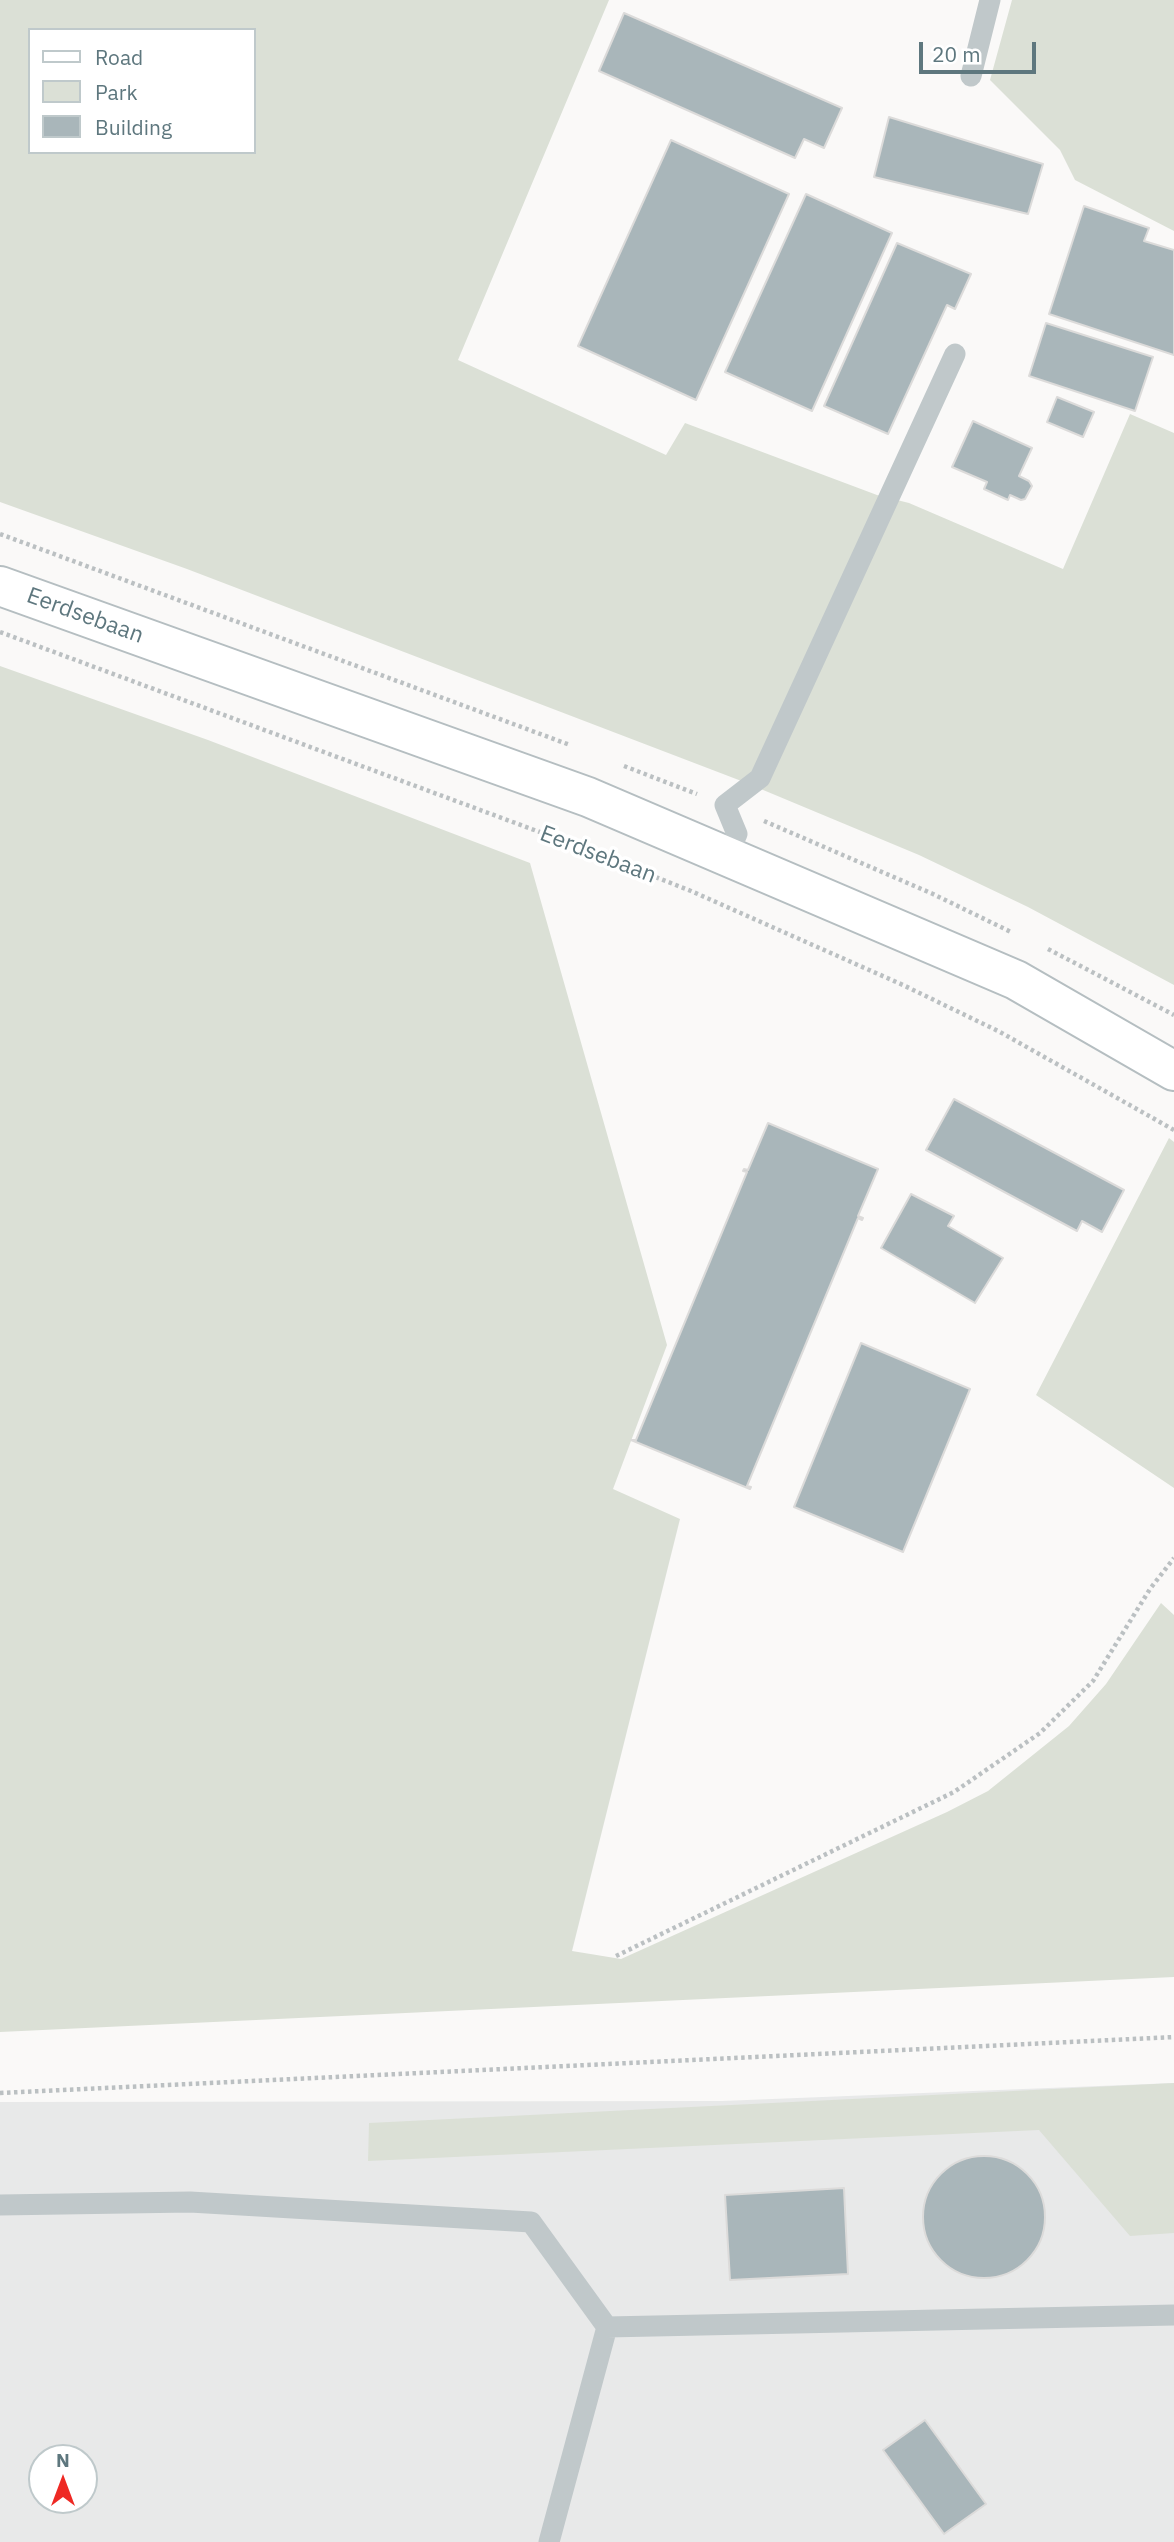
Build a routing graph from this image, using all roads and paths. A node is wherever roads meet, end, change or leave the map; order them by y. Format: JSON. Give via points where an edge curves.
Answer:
{"nodes":[{"id":1,"x":990,"y":0,"type":"edge"},
{"id":2,"x":971,"y":76,"type":"dead end"},
{"id":3,"x":955,"y":354,"type":"dead end"},
{"id":4,"x":0,"y":586,"type":"edge"},
{"id":5,"x":0,"y":632,"type":"edge"},
{"id":6,"x":727,"y":856,"type":"junction"},
{"id":7,"x":1174,"y":1071,"type":"edge"},
{"id":8,"x":1174,"y":1130,"type":"edge"},
{"id":9,"x":1174,"y":1558,"type":"edge"},
{"id":10,"x":616,"y":1956,"type":"dead end"},
{"id":11,"x":1174,"y":2037,"type":"edge"},
{"id":12,"x":0,"y":2093,"type":"edge"},
{"id":13,"x":0,"y":2205,"type":"edge"},
{"id":14,"x":1174,"y":2315,"type":"edge"},
{"id":15,"x":607,"y":2327,"type":"junction"},
{"id":16,"x":549,"y":2542,"type":"edge"}],
"edges":[{"from":1,"to":2,"type":"lane"},
{"from":3,"to":6,"type":"lane","via":[[760,778],[725,805],[737,834]]},
{"from":4,"to":6,"type":"main road","name":"Eerdsebaan","via":[[587,797]]},
{"from":5,"to":8,"type":"path","name":"Eerdsebaan","via":[[691,891],[1000,1032]]},
{"from":6,"to":7,"type":"main road","name":"Eerdsebaan","via":[[1016,980]]},
{"from":9,"to":10,"type":"path","via":[[1093,1681],[1040,1733],[954,1792]]},
{"from":11,"to":12,"type":"path"},
{"from":13,"to":15,"type":"lane","via":[[190,2202],[531,2222]]},
{"from":14,"to":15,"type":"lane"},
{"from":15,"to":16,"type":"lane"}]}
